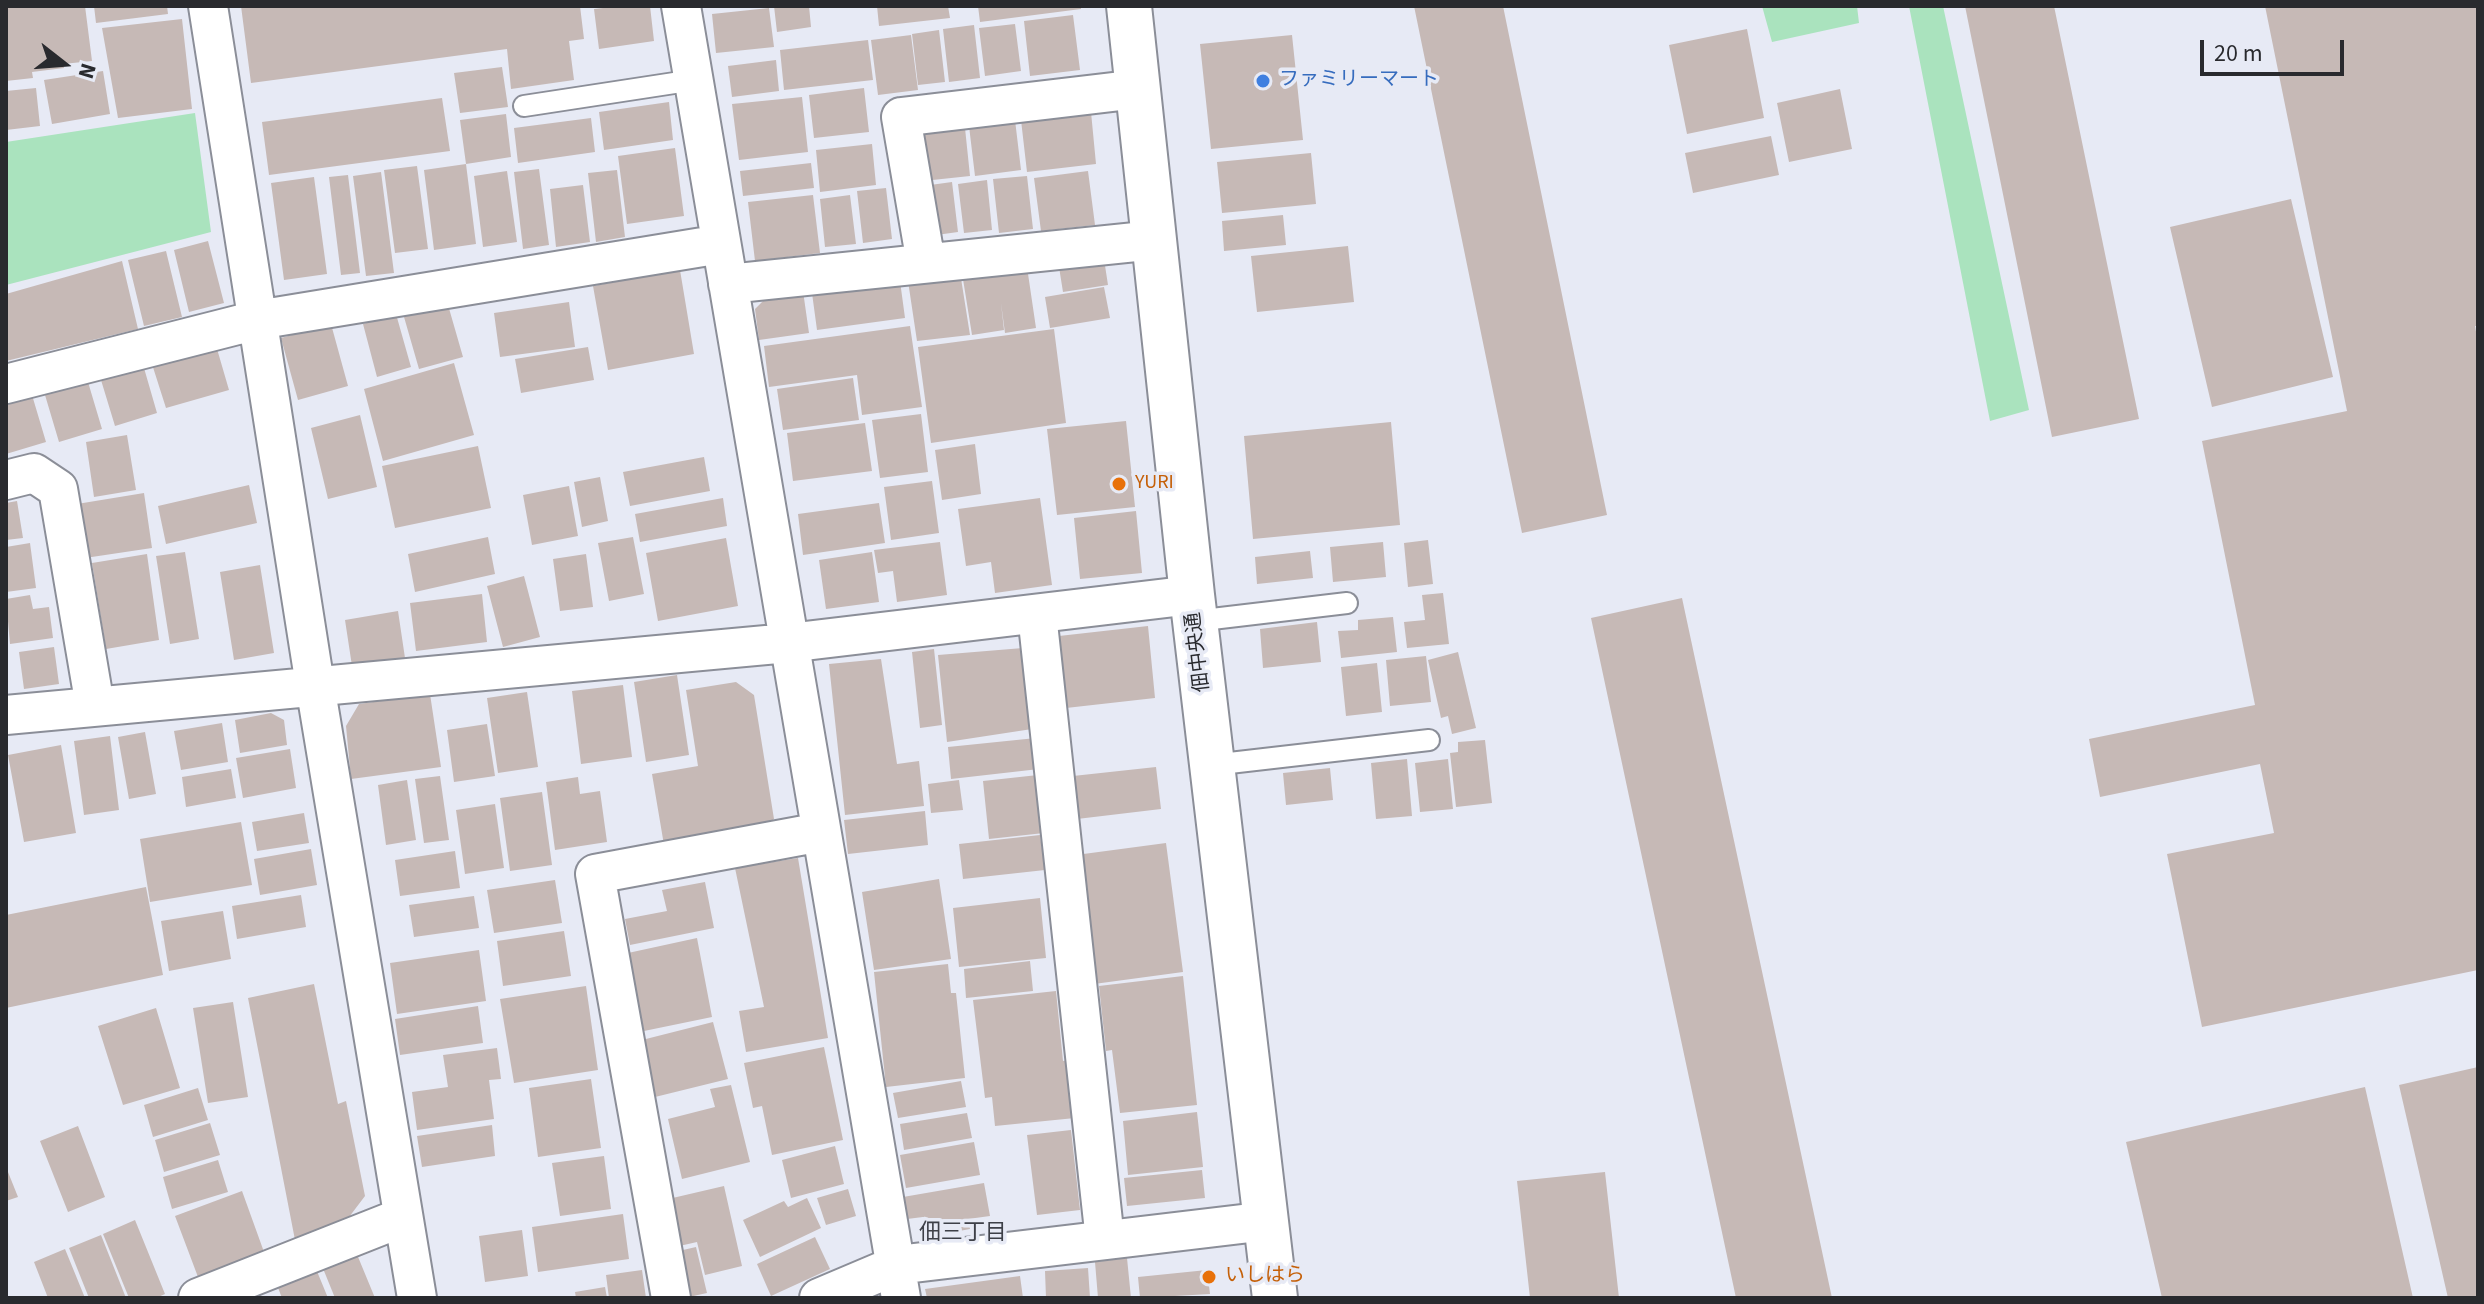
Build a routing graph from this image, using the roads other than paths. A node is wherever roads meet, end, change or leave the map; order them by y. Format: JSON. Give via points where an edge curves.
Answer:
{"nodes":[{"id":1,"x":208,"y":6,"type":"edge"},
{"id":2,"x":681,"y":6,"type":"edge"},
{"id":3,"x":1129,"y":6,"type":"edge"},
{"id":4,"x":694,"y":80,"type":"junction"},
{"id":5,"x":1138,"y":89,"type":"junction"},
{"id":6,"x":524,"y":106,"type":"dead end"},
{"id":7,"x":1155,"y":240,"type":"junction"},
{"id":8,"x":721,"y":244,"type":"junction"},
{"id":9,"x":926,"y":263,"type":"junction"},
{"id":10,"x":728,"y":284,"type":"junction"},
{"id":11,"x":257,"y":320,"type":"junction"},
{"id":12,"x":6,"y":384,"type":"edge"},
{"id":13,"x":6,"y":480,"type":"edge"},
{"id":14,"x":1347,"y":603,"type":"dead end"},
{"id":15,"x":1193,"y":608,"type":"junction"},
{"id":16,"x":1037,"y":614,"type":"junction"},
{"id":17,"x":788,"y":643,"type":"junction"},
{"id":18,"x":315,"y":685,"type":"junction"},
{"id":19,"x":95,"y":706,"type":"junction"},
{"id":20,"x":6,"y":715,"type":"edge"},
{"id":21,"x":1429,"y":740,"type":"dead end"},
{"id":22,"x":1212,"y":765,"type":"junction"},
{"id":23,"x":821,"y":832,"type":"junction"},
{"id":24,"x":403,"y":1217,"type":"junction"},
{"id":25,"x":1267,"y":1221,"type":"junction"},
{"id":26,"x":1105,"y":1240,"type":"junction"},
{"id":27,"x":899,"y":1281,"type":"edge"},
{"id":28,"x":198,"y":1298,"type":"edge"},
{"id":29,"x":417,"y":1298,"type":"edge"},
{"id":30,"x":671,"y":1298,"type":"edge"},
{"id":31,"x":819,"y":1298,"type":"edge"},
{"id":32,"x":1275,"y":1298,"type":"edge"}],
"edges":[{"from":1,"to":11,"type":"street"},
{"from":2,"to":4,"type":"street"},
{"from":3,"to":5,"type":"street","name":"佃中央通"},
{"from":4,"to":6,"type":"lane"},
{"from":4,"to":8,"type":"street"},
{"from":5,"to":7,"type":"street","name":"佃中央通"},
{"from":5,"to":9,"type":"street","via":[[901,117]]},
{"from":7,"to":9,"type":"street"},
{"from":7,"to":15,"type":"street","name":"佃中央通"},
{"from":8,"to":10,"type":"street"},
{"from":8,"to":11,"type":"street"},
{"from":9,"to":10,"type":"street"},
{"from":10,"to":17,"type":"street"},
{"from":11,"to":12,"type":"street"},
{"from":11,"to":18,"type":"street"},
{"from":13,"to":19,"type":"street","via":[[34,473],[58,489]]},
{"from":14,"to":15,"type":"lane"},
{"from":15,"to":16,"type":"street"},
{"from":15,"to":22,"type":"street","name":"佃中央通"},
{"from":16,"to":17,"type":"street"},
{"from":16,"to":26,"type":"street"},
{"from":17,"to":18,"type":"street"},
{"from":17,"to":23,"type":"street"},
{"from":18,"to":19,"type":"street"},
{"from":18,"to":24,"type":"street"},
{"from":19,"to":20,"type":"street"},
{"from":21,"to":22,"type":"lane"},
{"from":22,"to":25,"type":"street","name":"佃中央通"},
{"from":23,"to":27,"type":"street"},
{"from":23,"to":30,"type":"street","via":[[595,874]]},
{"from":24,"to":28,"type":"street"},
{"from":24,"to":29,"type":"street"},
{"from":25,"to":26,"type":"street"},
{"from":25,"to":32,"type":"street","name":"佃中央通"},
{"from":26,"to":27,"type":"street"},
{"from":27,"to":31,"type":"street"}]}
